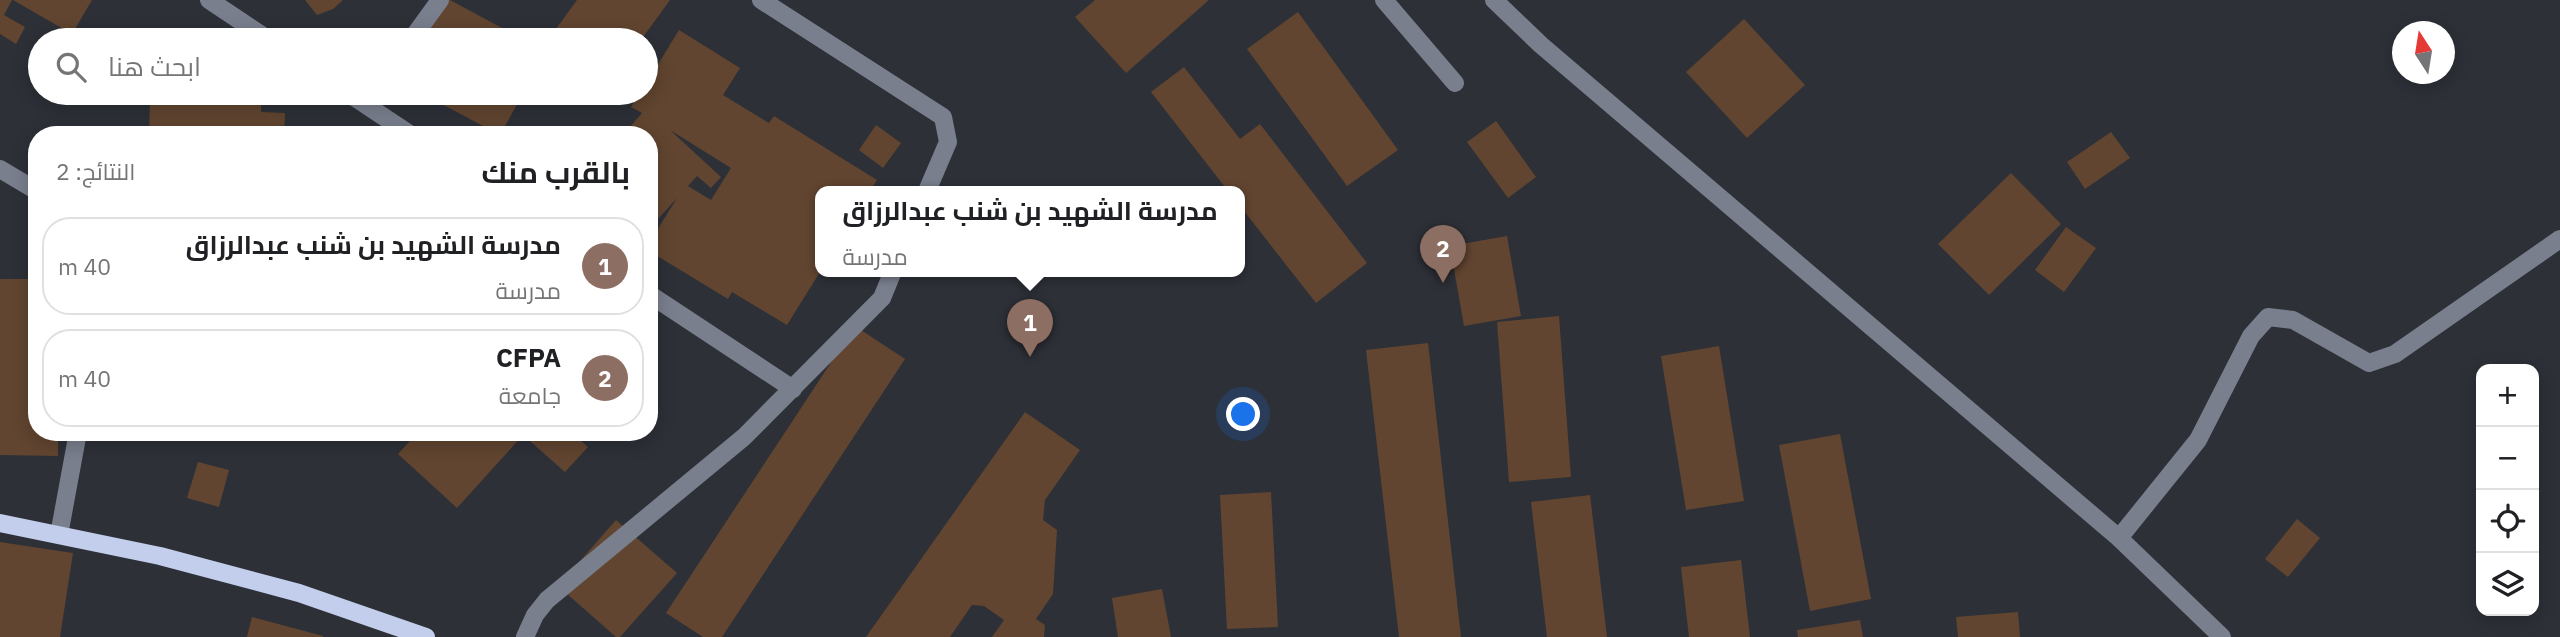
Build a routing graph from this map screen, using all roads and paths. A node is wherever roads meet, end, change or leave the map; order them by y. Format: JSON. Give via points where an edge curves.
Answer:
{"nodes":[{"id":1,"x":209,"y":0,"type":"edge"},
{"id":2,"x":440,"y":0,"type":"edge"},
{"id":3,"x":761,"y":0,"type":"edge"},
{"id":4,"x":1384,"y":0,"type":"edge"},
{"id":5,"x":1494,"y":0,"type":"edge"},
{"id":6,"x":251,"y":28,"type":"edge"},
{"id":7,"x":420,"y":28,"type":"edge"},
{"id":8,"x":1455,"y":83,"type":"dead end"},
{"id":9,"x":377,"y":105,"type":"edge"},
{"id":10,"x":401,"y":126,"type":"edge"},
{"id":11,"x":0,"y":169,"type":"edge"},
{"id":12,"x":28,"y":186,"type":"edge"},
{"id":13,"x":929,"y":186,"type":"edge"},
{"id":14,"x":2560,"y":239,"type":"edge"},
{"id":15,"x":891,"y":277,"type":"edge"},
{"id":16,"x":658,"y":300,"type":"edge"},
{"id":17,"x":793,"y":389,"type":"junction"},
{"id":18,"x":76,"y":441,"type":"edge"},
{"id":19,"x":0,"y":523,"type":"edge"},
{"id":20,"x":59,"y":535,"type":"junction"},
{"id":21,"x":2119,"y":538,"type":"junction"},
{"id":22,"x":426,"y":637,"type":"edge"},
{"id":23,"x":525,"y":637,"type":"edge"},
{"id":24,"x":2222,"y":637,"type":"edge"}],
"edges":[{"from":1,"to":6,"type":"street"},
{"from":2,"to":7,"type":"street"},
{"from":3,"to":13,"type":"street","via":[[943,117],[948,142]]},
{"from":4,"to":8,"type":"street"},
{"from":5,"to":21,"type":"street","via":[[1541,46]]},
{"from":9,"to":10,"type":"street"},
{"from":11,"to":12,"type":"street"},
{"from":14,"to":21,"type":"street","via":[[2395,354],[2369,363],[2293,320],[2268,317],[2251,336],[2198,440]]},
{"from":15,"to":17,"type":"street","via":[[882,298]]},
{"from":16,"to":17,"type":"street"},
{"from":17,"to":23,"type":"street","via":[[744,437],[547,600]]},
{"from":18,"to":20,"type":"street"},
{"from":19,"to":20,"type":"main road"},
{"from":20,"to":22,"type":"main road","via":[[299,593]]},
{"from":21,"to":24,"type":"street"}]}
